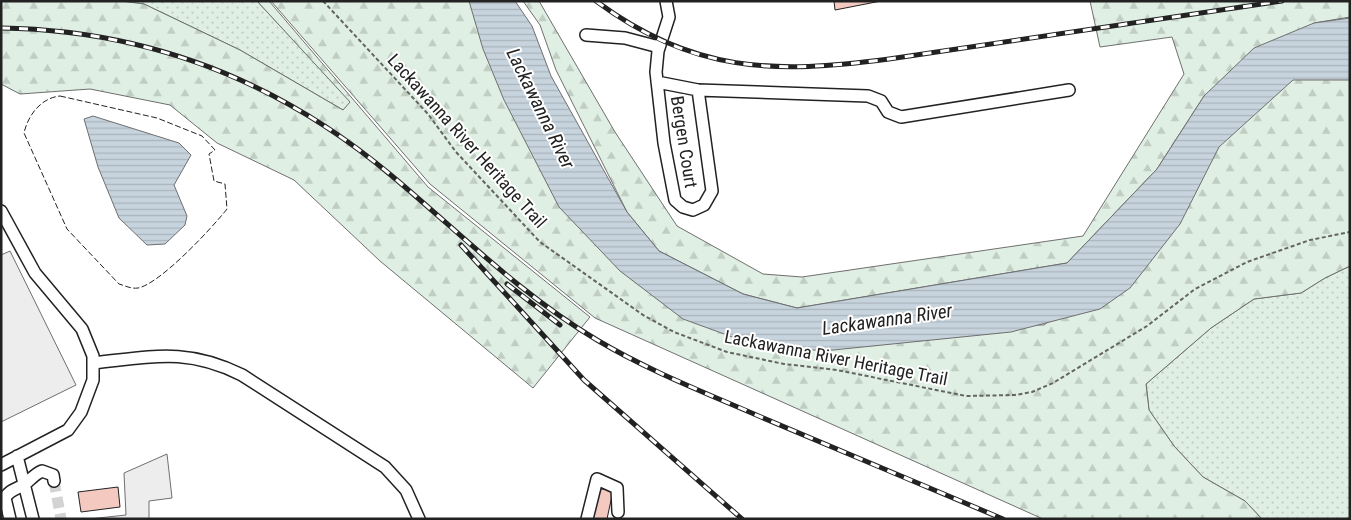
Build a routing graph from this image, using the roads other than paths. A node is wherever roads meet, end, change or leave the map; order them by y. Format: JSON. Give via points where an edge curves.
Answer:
{"nodes":[{"id":1,"x":666,"y":1,"type":"edge"},
{"id":2,"x":586,"y":35,"type":"dead end"},
{"id":3,"x":660,"y":47,"type":"junction"},
{"id":4,"x":657,"y":82,"type":"junction"},
{"id":5,"x":698,"y":90,"type":"junction"},
{"id":6,"x":1069,"y":90,"type":"dead end"},
{"id":7,"x":1,"y":212,"type":"edge"},
{"id":8,"x":93,"y":363,"type":"junction"},
{"id":9,"x":17,"y":456,"type":"junction"},
{"id":10,"x":1,"y":464,"type":"edge"},
{"id":11,"x":54,"y":481,"type":"dead end"},
{"id":12,"x":24,"y":485,"type":"junction"},
{"id":13,"x":619,"y":517,"type":"edge"},
{"id":14,"x":10,"y":519,"type":"edge"},
{"id":15,"x":33,"y":519,"type":"edge"},
{"id":16,"x":419,"y":519,"type":"edge"},
{"id":17,"x":587,"y":519,"type":"edge"}],
"edges":[{"from":1,"to":3,"type":"lane","name":"Bergen Court","via":[[669,17]]},
{"from":2,"to":3,"type":"lane","via":[[625,38]]},
{"from":3,"to":4,"type":"lane","name":"Bergen Court","via":[[656,60]]},
{"from":4,"to":5,"type":"lane"},
{"from":4,"to":5,"type":"lane","name":"Bergen Court","via":[[675,200],[693,210],[704,205],[712,191]]},
{"from":5,"to":6,"type":"lane","via":[[868,96],[882,101],[888,112],[901,117]]},
{"from":7,"to":8,"type":"lane","via":[[35,272],[82,329]]},
{"from":8,"to":9,"type":"lane","via":[[93,380],[81,412],[68,430]]},
{"from":8,"to":16,"type":"lane","via":[[183,356],[221,364],[385,467],[406,490]]},
{"from":9,"to":10,"type":"lane"},
{"from":9,"to":12,"type":"lane"},
{"from":11,"to":12,"type":"lane","via":[[53,476],[42,471]]},
{"from":12,"to":14,"type":"lane","via":[[13,489],[4,498]]},
{"from":12,"to":15,"type":"lane"},
{"from":13,"to":17,"type":"lane","via":[[617,488],[597,479]]}]}
